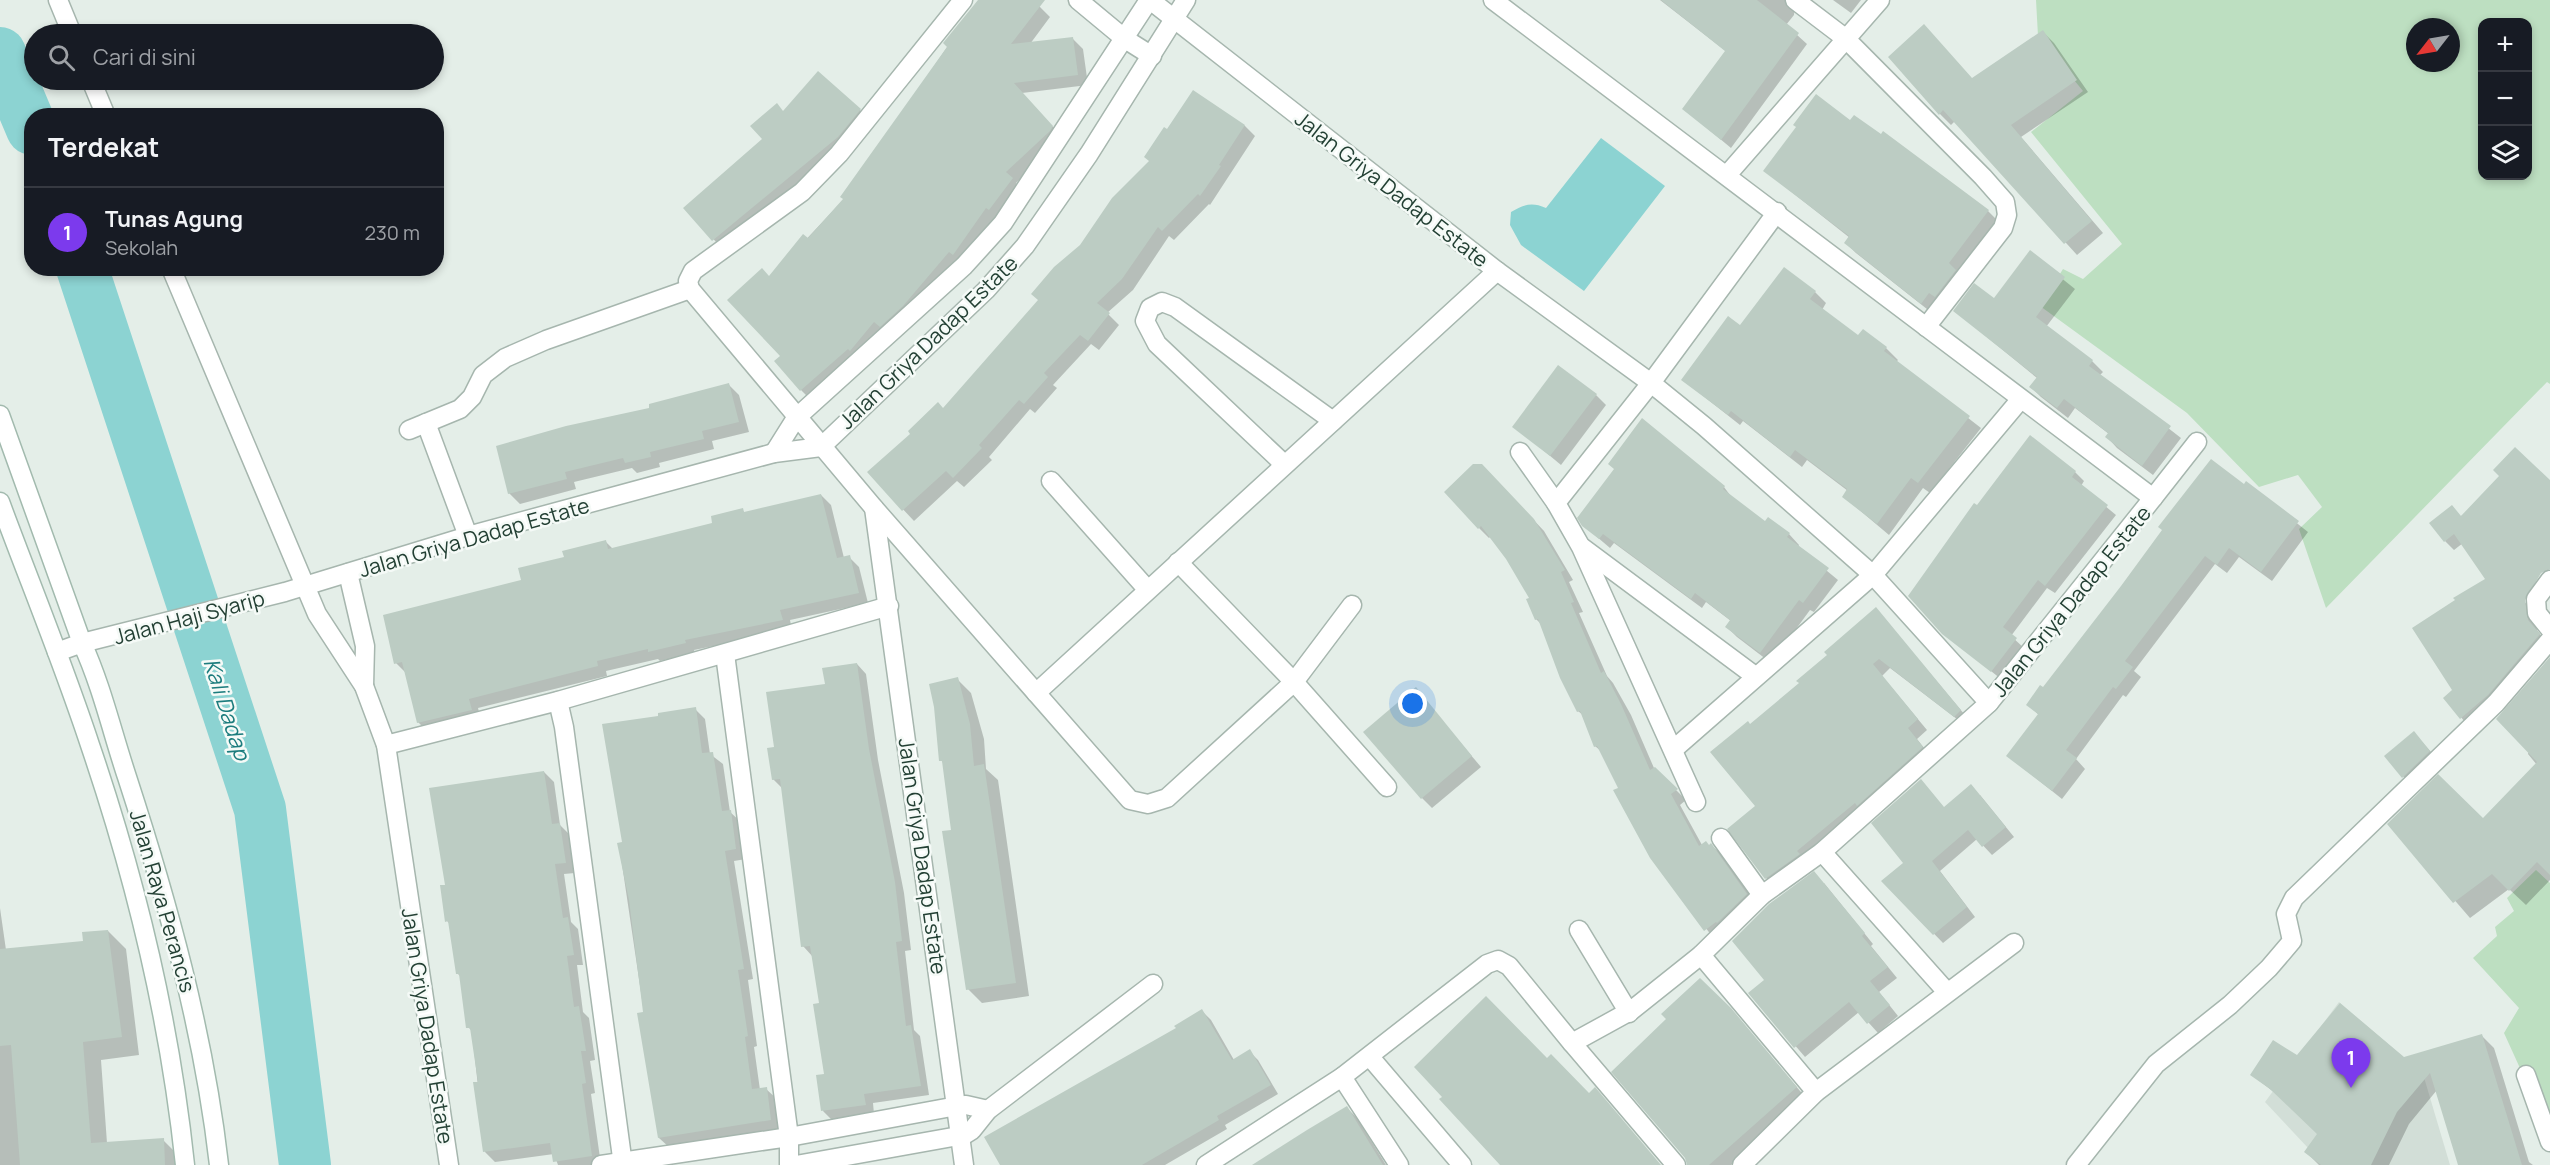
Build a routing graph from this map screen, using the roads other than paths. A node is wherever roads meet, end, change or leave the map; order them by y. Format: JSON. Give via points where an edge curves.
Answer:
{"nodes":[{"id":1,"x":58,"y":0,"type":"edge"},
{"id":2,"x":963,"y":0,"type":"edge"},
{"id":3,"x":1078,"y":0,"type":"edge"},
{"id":4,"x":1149,"y":0,"type":"edge"},
{"id":5,"x":1186,"y":0,"type":"edge"},
{"id":6,"x":1493,"y":0,"type":"edge"},
{"id":7,"x":1796,"y":0,"type":"edge"},
{"id":8,"x":1880,"y":0,"type":"edge"},
{"id":9,"x":1173,"y":19,"type":"junction"},
{"id":10,"x":68,"y":24,"type":"edge"},
{"id":11,"x":1845,"y":38,"type":"junction"},
{"id":12,"x":1125,"y":39,"type":"junction"},
{"id":13,"x":1152,"y":56,"type":"junction"},
{"id":14,"x":95,"y":90,"type":"edge"},
{"id":15,"x":103,"y":108,"type":"edge"},
{"id":16,"x":1727,"y":175,"type":"junction"},
{"id":17,"x":1777,"y":212,"type":"junction"},
{"id":18,"x":1497,"y":271,"type":"junction"},
{"id":19,"x":175,"y":276,"type":"edge"},
{"id":20,"x":690,"y":289,"type":"junction"},
{"id":21,"x":1926,"y":327,"type":"junction"},
{"id":22,"x":1651,"y":383,"type":"junction"},
{"id":23,"x":2020,"y":400,"type":"junction"},
{"id":24,"x":0,"y":415,"type":"edge"},
{"id":25,"x":796,"y":418,"type":"junction"},
{"id":26,"x":1333,"y":421,"type":"junction"},
{"id":27,"x":2197,"y":442,"type":"dead end"},
{"id":28,"x":820,"y":447,"type":"junction"},
{"id":29,"x":1520,"y":452,"type":"dead end"},
{"id":30,"x":774,"y":453,"type":"junction"},
{"id":31,"x":1284,"y":464,"type":"junction"},
{"id":32,"x":1051,"y":481,"type":"dead end"},
{"id":33,"x":2153,"y":498,"type":"junction"},
{"id":34,"x":0,"y":502,"type":"edge"},
{"id":35,"x":1556,"y":503,"type":"junction"},
{"id":36,"x":874,"y":508,"type":"junction"},
{"id":37,"x":468,"y":536,"type":"junction"},
{"id":38,"x":1581,"y":547,"type":"junction"},
{"id":39,"x":1178,"y":562,"type":"junction"},
{"id":40,"x":348,"y":573,"type":"junction"},
{"id":41,"x":1873,"y":575,"type":"junction"},
{"id":42,"x":2550,"y":580,"type":"edge"},
{"id":43,"x":313,"y":583,"type":"junction"},
{"id":44,"x":1147,"y":590,"type":"junction"},
{"id":45,"x":1352,"y":605,"type":"dead end"},
{"id":46,"x":889,"y":606,"type":"junction"},
{"id":47,"x":2550,"y":630,"type":"edge"},
{"id":48,"x":2550,"y":640,"type":"edge"},
{"id":49,"x":82,"y":644,"type":"junction"},
{"id":50,"x":57,"y":652,"type":"junction"},
{"id":51,"x":725,"y":654,"type":"junction"},
{"id":52,"x":1755,"y":676,"type":"junction"},
{"id":53,"x":1294,"y":682,"type":"junction"},
{"id":54,"x":364,"y":686,"type":"junction"},
{"id":55,"x":1036,"y":693,"type":"junction"},
{"id":56,"x":558,"y":701,"type":"junction"},
{"id":57,"x":1989,"y":703,"type":"junction"},
{"id":58,"x":386,"y":745,"type":"junction"},
{"id":59,"x":1674,"y":749,"type":"junction"},
{"id":60,"x":1387,"y":787,"type":"dead end"},
{"id":61,"x":1696,"y":802,"type":"dead end"},
{"id":62,"x":1720,"y":838,"type":"dead end"},
{"id":63,"x":1822,"y":852,"type":"junction"},
{"id":64,"x":1762,"y":895,"type":"junction"},
{"id":65,"x":1579,"y":930,"type":"dead end"},
{"id":66,"x":2014,"y":943,"type":"dead end"},
{"id":67,"x":1701,"y":955,"type":"junction"},
{"id":68,"x":1153,"y":984,"type":"dead end"},
{"id":69,"x":1946,"y":992,"type":"junction"},
{"id":70,"x":1629,"y":1013,"type":"junction"},
{"id":71,"x":1572,"y":1043,"type":"junction"},
{"id":72,"x":1370,"y":1057,"type":"junction"},
{"id":73,"x":2526,"y":1075,"type":"dead end"},
{"id":74,"x":1342,"y":1077,"type":"junction"},
{"id":75,"x":1816,"y":1092,"type":"junction"},
{"id":76,"x":957,"y":1106,"type":"junction"},
{"id":77,"x":988,"y":1110,"type":"junction"},
{"id":78,"x":789,"y":1137,"type":"junction"},
{"id":79,"x":959,"y":1137,"type":"junction"},
{"id":80,"x":2550,"y":1142,"type":"edge"},
{"id":81,"x":1215,"y":1162,"type":"edge"},
{"id":82,"x":622,"y":1163,"type":"edge"},
{"id":83,"x":185,"y":1165,"type":"edge"},
{"id":84,"x":219,"y":1165,"type":"edge"},
{"id":85,"x":449,"y":1165,"type":"edge"},
{"id":86,"x":601,"y":1165,"type":"edge"},
{"id":87,"x":789,"y":1165,"type":"edge"},
{"id":88,"x":796,"y":1165,"type":"edge"},
{"id":89,"x":964,"y":1165,"type":"edge"},
{"id":90,"x":1399,"y":1165,"type":"edge"},
{"id":91,"x":1462,"y":1165,"type":"edge"},
{"id":92,"x":1676,"y":1165,"type":"edge"},
{"id":93,"x":1742,"y":1165,"type":"edge"},
{"id":94,"x":2076,"y":1165,"type":"edge"}],
"edges":[{"from":1,"to":10,"type":"street"},
{"from":2,"to":20,"type":"street","via":[[839,154],[802,192],[693,271],[688,281]]},
{"from":3,"to":12,"type":"street"},
{"from":4,"to":9,"type":"street","name":"Jalan Griya Dadap Estate"},
{"from":4,"to":12,"type":"street","name":"Jalan Griya Dadap Estate"},
{"from":5,"to":9,"type":"street","name":"Jalan Griya Dadap Estate"},
{"from":6,"to":16,"type":"street","name":"Jalan Griya Dadap Estate"},
{"from":7,"to":11,"type":"street"},
{"from":8,"to":11,"type":"street"},
{"from":9,"to":13,"type":"street","name":"Jalan Griya Dadap Estate"},
{"from":9,"to":18,"type":"street","name":"Jalan Griya Dadap Estate"},
{"from":11,"to":16,"type":"street"},
{"from":11,"to":21,"type":"street","via":[[2005,202],[2003,228]]},
{"from":12,"to":13,"type":"street"},
{"from":12,"to":25,"type":"street","name":"Jalan Griya Dadap Estate","via":[[995,231],[964,266]]},
{"from":13,"to":28,"type":"street","name":"Jalan Griya Dadap Estate","via":[[1025,246],[986,290]]},
{"from":14,"to":15,"type":"street"},
{"from":16,"to":17,"type":"street","name":"Jalan Griya Dadap Estate"},
{"from":17,"to":21,"type":"street","name":"Jalan Griya Dadap Estate"},
{"from":17,"to":22,"type":"street"},
{"from":18,"to":22,"type":"street","name":"Jalan Griya Dadap Estate"},
{"from":18,"to":26,"type":"street","name":"Jalan Griya Dadap Estate"},
{"from":19,"to":43,"type":"street"},
{"from":20,"to":25,"type":"street","name":"Jalan Griya Dadap Estate"},
{"from":20,"to":37,"type":"street","via":[[505,358],[483,375],[472,397],[460,409],[417,427]]},
{"from":21,"to":23,"type":"street","name":"Jalan Griya Dadap Estate"},
{"from":22,"to":35,"type":"street"},
{"from":22,"to":41,"type":"street","name":"Jalan Griya Dadap Estate"},
{"from":23,"to":33,"type":"street","name":"Jalan Griya Dadap Estate"},
{"from":23,"to":41,"type":"street"},
{"from":24,"to":49,"type":"street","name":"Jalan Raya Perancis"},
{"from":25,"to":28,"type":"street","name":"Jalan Griya Dadap Estate"},
{"from":25,"to":30,"type":"street","name":"Jalan Griya Dadap Estate"},
{"from":26,"to":31,"type":"street","name":"Jalan Griya Dadap Estate"},
{"from":26,"to":31,"type":"street","via":[[1174,306],[1162,302],[1150,308],[1145,321],[1157,344]]},
{"from":27,"to":33,"type":"street","name":"Jalan Griya Dadap Estate"},
{"from":28,"to":30,"type":"street","name":"Jalan Griya Dadap Estate"},
{"from":28,"to":36,"type":"street","name":"Jalan Griya Dadap Estate"},
{"from":29,"to":35,"type":"street"},
{"from":30,"to":37,"type":"street","name":"Jalan Griya Dadap Estate"},
{"from":31,"to":39,"type":"street","name":"Jalan Griya Dadap Estate"},
{"from":32,"to":44,"type":"street"},
{"from":33,"to":57,"type":"street","name":"Jalan Griya Dadap Estate"},
{"from":34,"to":50,"type":"street","name":"Jalan Raya Perancis"},
{"from":35,"to":38,"type":"street"},
{"from":36,"to":46,"type":"street","name":"Jalan Griya Dadap Estate"},
{"from":36,"to":55,"type":"street","name":"Jalan Griya Dadap Estate"},
{"from":37,"to":40,"type":"street","name":"Jalan Griya Dadap Estate"},
{"from":38,"to":52,"type":"street"},
{"from":38,"to":59,"type":"street"},
{"from":39,"to":44,"type":"street","name":"Jalan Griya Dadap Estate"},
{"from":39,"to":53,"type":"street"},
{"from":40,"to":43,"type":"street","name":"Jalan Griya Dadap Estate"},
{"from":40,"to":54,"type":"street","name":"Jalan Griya Dadap Estate","via":[[365,646]]},
{"from":41,"to":52,"type":"street"},
{"from":41,"to":57,"type":"street","name":"Jalan Griya Dadap Estate"},
{"from":42,"to":47,"type":"street","via":[[2535,599],[2537,613]]},
{"from":43,"to":49,"type":"street","name":"Jalan Haji Syarip"},
{"from":43,"to":54,"type":"street","name":"Jalan Griya Dadap Estate","via":[[317,614]]},
{"from":44,"to":55,"type":"street","name":"Jalan Griya Dadap Estate"},
{"from":45,"to":53,"type":"street","name":"Jalan Griya Dadap Estate"},
{"from":46,"to":51,"type":"street"},
{"from":46,"to":76,"type":"street","name":"Jalan Griya Dadap Estate"},
{"from":48,"to":94,"type":"street","via":[[2496,703],[2294,898],[2286,914],[2292,941],[2270,968],[2156,1064]]},
{"from":49,"to":50,"type":"street","name":"Jalan Haji Syarip"},
{"from":49,"to":84,"type":"street","name":"Jalan Raya Perancis","via":[[98,677],[144,826],[194,1010]]},
{"from":50,"to":83,"type":"street","name":"Jalan Raya Perancis","via":[[122,848],[162,1010]]},
{"from":51,"to":56,"type":"street"},
{"from":51,"to":78,"type":"street"},
{"from":52,"to":59,"type":"street"},
{"from":53,"to":55,"type":"street","name":"Jalan Griya Dadap Estate","via":[[1167,798],[1148,804],[1130,800]]},
{"from":53,"to":60,"type":"street"},
{"from":54,"to":58,"type":"street","name":"Jalan Griya Dadap Estate"},
{"from":56,"to":58,"type":"street"},
{"from":56,"to":82,"type":"street"},
{"from":57,"to":63,"type":"street","name":"Jalan Griya Dadap Estate"},
{"from":58,"to":85,"type":"street","name":"Jalan Griya Dadap Estate"},
{"from":59,"to":61,"type":"street"},
{"from":62,"to":64,"type":"street"},
{"from":63,"to":64,"type":"street","name":"Jalan Griya Dadap Estate"},
{"from":63,"to":69,"type":"street"},
{"from":64,"to":67,"type":"street","name":"Jalan Griya Dadap Estate"},
{"from":65,"to":70,"type":"street"},
{"from":66,"to":69,"type":"street"},
{"from":67,"to":70,"type":"street","name":"Jalan Griya Dadap Estate"},
{"from":67,"to":75,"type":"street"},
{"from":68,"to":77,"type":"street"},
{"from":69,"to":75,"type":"street"},
{"from":70,"to":71,"type":"street","name":"Jalan Griya Dadap Estate"},
{"from":71,"to":72,"type":"street","via":[[1509,966],[1498,960],[1487,964]]},
{"from":71,"to":92,"type":"street"},
{"from":72,"to":74,"type":"street"},
{"from":72,"to":91,"type":"street"},
{"from":73,"to":80,"type":"street"},
{"from":74,"to":81,"type":"street"},
{"from":74,"to":90,"type":"street"},
{"from":75,"to":93,"type":"street"},
{"from":76,"to":77,"type":"street"},
{"from":76,"to":78,"type":"street"},
{"from":76,"to":79,"type":"street","name":"Jalan Griya Dadap Estate"},
{"from":77,"to":79,"type":"street","via":[[972,1130]]},
{"from":78,"to":82,"type":"street"},
{"from":78,"to":87,"type":"street"},
{"from":79,"to":88,"type":"street"},
{"from":79,"to":89,"type":"street","name":"Jalan Griya Dadap Estate"},
{"from":82,"to":86,"type":"street"}]}
